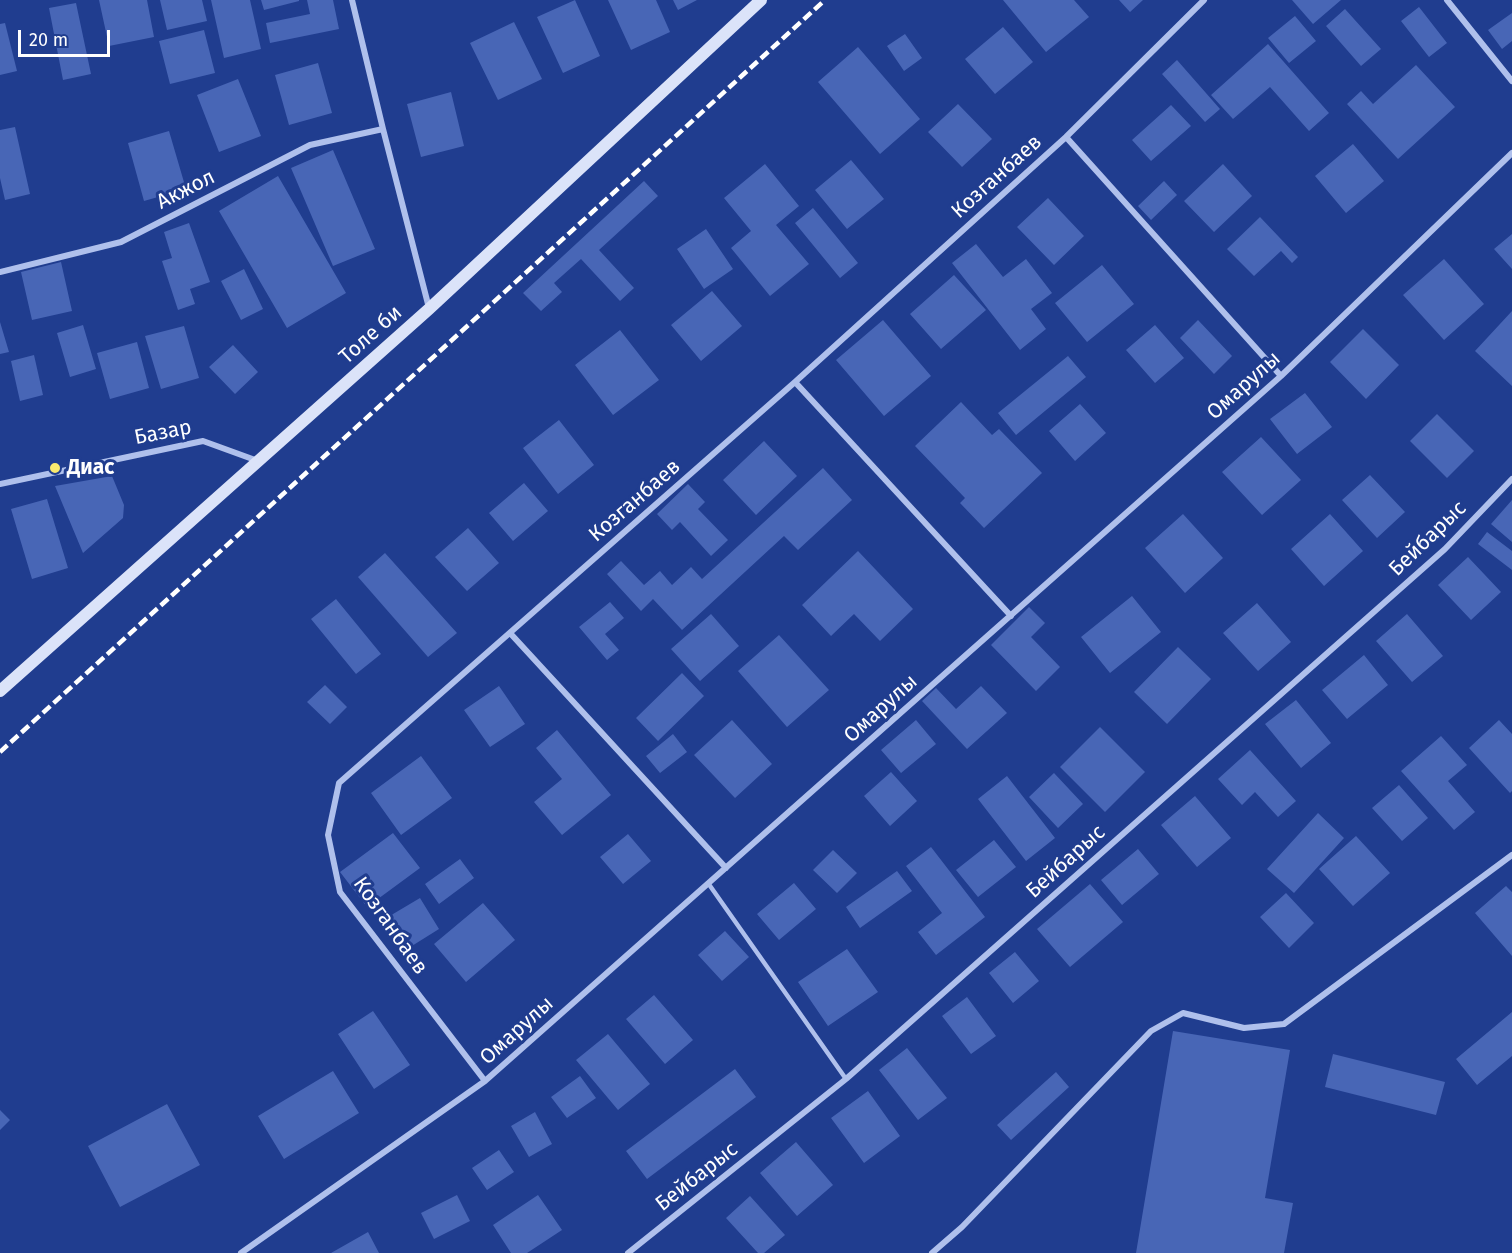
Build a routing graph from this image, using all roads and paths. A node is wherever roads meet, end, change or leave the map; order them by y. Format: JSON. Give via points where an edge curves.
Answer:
{"nodes":[{"id":1,"x":352,"y":0,"type":"edge"},
{"id":2,"x":761,"y":0,"type":"edge"},
{"id":3,"x":1204,"y":0,"type":"edge"},
{"id":4,"x":1447,"y":0,"type":"edge"},
{"id":5,"x":1512,"y":81,"type":"edge"},
{"id":6,"x":382,"y":129,"type":"junction"},
{"id":7,"x":1066,"y":137,"type":"junction"},
{"id":8,"x":1512,"y":153,"type":"edge"},
{"id":9,"x":0,"y":272,"type":"edge"},
{"id":10,"x":429,"y":309,"type":"junction"},
{"id":11,"x":1281,"y":376,"type":"junction"},
{"id":12,"x":795,"y":382,"type":"junction"},
{"id":13,"x":260,"y":461,"type":"junction"},
{"id":14,"x":1512,"y":479,"type":"edge"},
{"id":15,"x":0,"y":484,"type":"edge"},
{"id":16,"x":1011,"y":616,"type":"junction"},
{"id":17,"x":510,"y":633,"type":"junction"},
{"id":18,"x":0,"y":691,"type":"edge"},
{"id":19,"x":1512,"y":855,"type":"edge"},
{"id":20,"x":726,"y":868,"type":"junction"},
{"id":21,"x":708,"y":883,"type":"junction"},
{"id":22,"x":846,"y":1079,"type":"junction"},
{"id":23,"x":485,"y":1082,"type":"junction"},
{"id":24,"x":241,"y":1253,"type":"edge"},
{"id":25,"x":628,"y":1253,"type":"edge"},
{"id":26,"x":932,"y":1253,"type":"edge"}],
"edges":[{"from":1,"to":6,"type":"street"},
{"from":2,"to":10,"type":"main road","name":"Толе би"},
{"from":3,"to":7,"type":"street","name":"Козганбаев"},
{"from":4,"to":5,"type":"street"},
{"from":6,"to":9,"type":"street","name":"Акжол","via":[[310,145],[121,242]]},
{"from":6,"to":10,"type":"street"},
{"from":7,"to":11,"type":"street"},
{"from":7,"to":12,"type":"street","name":"Козганбаев"},
{"from":8,"to":11,"type":"street","name":"Омарулы"},
{"from":10,"to":13,"type":"main road","name":"Толе би"},
{"from":11,"to":16,"type":"street","name":"Омарулы"},
{"from":12,"to":16,"type":"street"},
{"from":12,"to":17,"type":"street","name":"Козганбаев"},
{"from":13,"to":15,"type":"street","name":"Базар","via":[[203,441]]},
{"from":13,"to":18,"type":"main road","name":"Толе би"},
{"from":14,"to":22,"type":"street","name":"Бейбарыс","via":[[1444,549]]},
{"from":16,"to":20,"type":"street","name":"Омарулы"},
{"from":17,"to":20,"type":"street"},
{"from":17,"to":23,"type":"street","name":"Козганбаев","via":[[339,783],[328,835],[340,892]]},
{"from":19,"to":26,"type":"street","via":[[1284,1024],[1244,1028],[1183,1013],[1151,1031],[962,1227]]},
{"from":20,"to":21,"type":"street","name":"Омарулы"},
{"from":21,"to":22,"type":"lane"},
{"from":21,"to":23,"type":"street","name":"Омарулы"},
{"from":22,"to":25,"type":"street","name":"Бейбарыс"},
{"from":23,"to":24,"type":"street","name":"Омарулы"}]}
